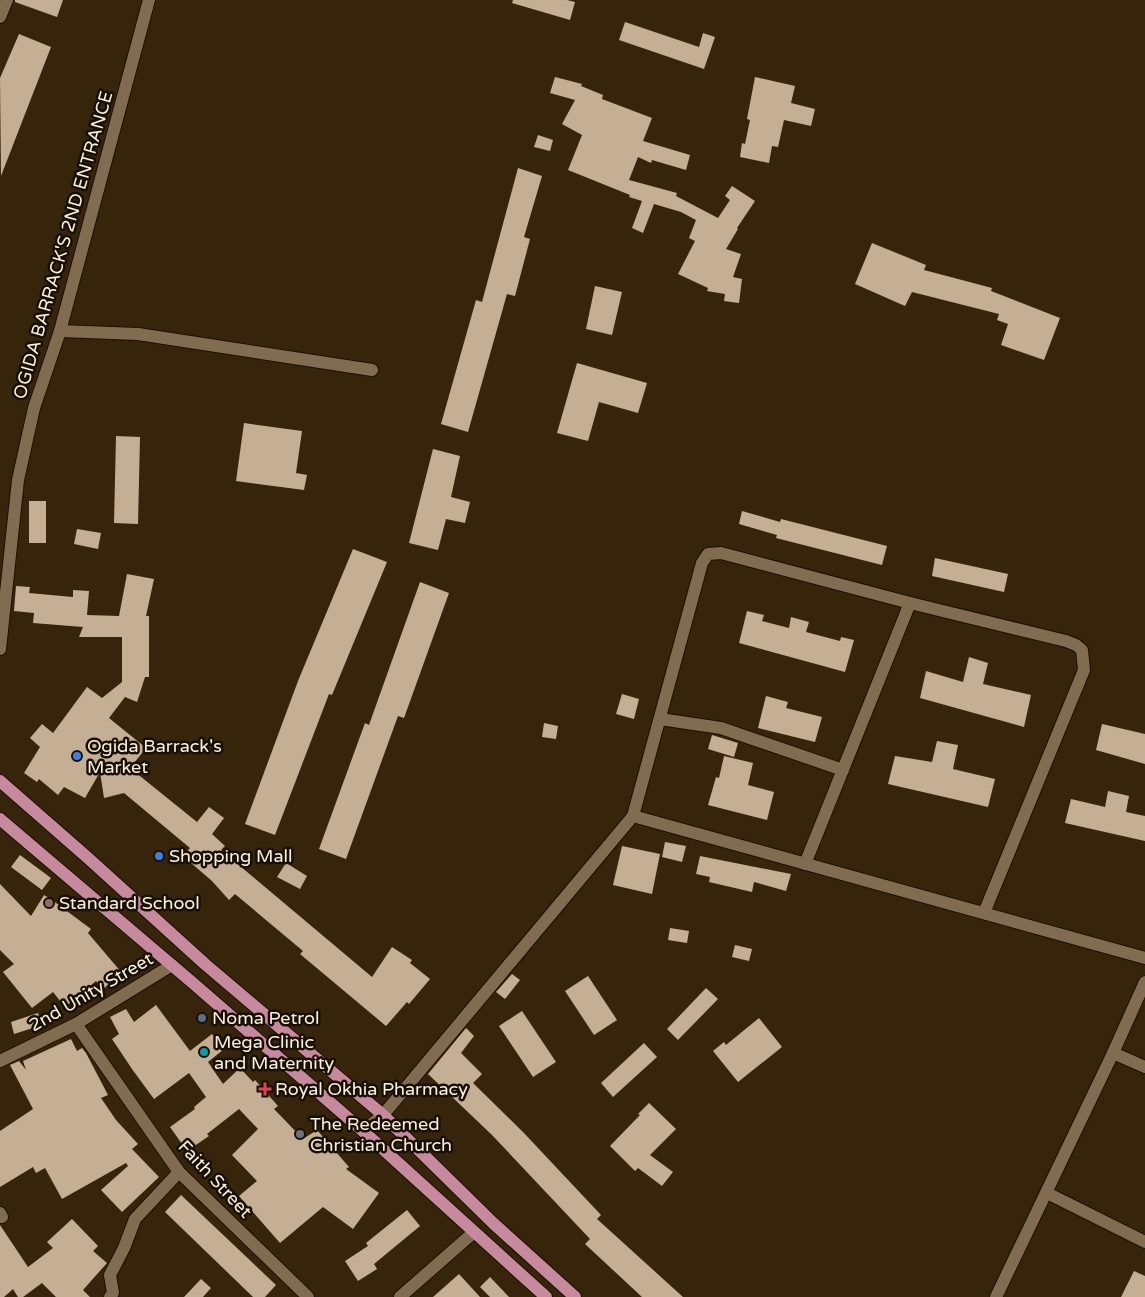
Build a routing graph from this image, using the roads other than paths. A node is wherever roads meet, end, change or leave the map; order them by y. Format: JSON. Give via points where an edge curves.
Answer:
{"nodes":[{"id":1,"x":7,"y":0,"type":"edge"},
{"id":2,"x":149,"y":0,"type":"edge"},
{"id":3,"x":0,"y":17,"type":"edge"},
{"id":4,"x":60,"y":331,"type":"junction"},
{"id":5,"x":372,"y":370,"type":"dead end"},
{"id":6,"x":910,"y":603,"type":"junction"},
{"id":7,"x":0,"y":649,"type":"edge"},
{"id":8,"x":660,"y":719,"type":"junction"},
{"id":9,"x":843,"y":770,"type":"junction"},
{"id":10,"x":0,"y":781,"type":"edge"},
{"id":11,"x":633,"y":816,"type":"junction"},
{"id":12,"x":0,"y":819,"type":"edge"},
{"id":13,"x":805,"y":864,"type":"junction"},
{"id":14,"x":984,"y":914,"type":"junction"},
{"id":15,"x":1145,"y":958,"type":"edge"},
{"id":16,"x":172,"y":965,"type":"junction"},
{"id":17,"x":1145,"y":982,"type":"edge"},
{"id":18,"x":76,"y":1024,"type":"junction"},
{"id":19,"x":1113,"y":1053,"type":"junction"},
{"id":20,"x":0,"y":1061,"type":"edge"},
{"id":21,"x":1145,"y":1067,"type":"edge"},
{"id":22,"x":383,"y":1115,"type":"junction"},
{"id":23,"x":363,"y":1131,"type":"junction"},
{"id":24,"x":179,"y":1172,"type":"junction"},
{"id":25,"x":1047,"y":1193,"type":"junction"},
{"id":26,"x":473,"y":1233,"type":"junction"},
{"id":27,"x":1145,"y":1242,"type":"edge"},
{"id":28,"x":110,"y":1297,"type":"edge"},
{"id":29,"x":308,"y":1297,"type":"edge"},
{"id":30,"x":400,"y":1297,"type":"edge"},
{"id":31,"x":546,"y":1297,"type":"edge"},
{"id":32,"x":575,"y":1297,"type":"edge"},
{"id":33,"x":996,"y":1297,"type":"edge"}],
"edges":[{"from":1,"to":3,"type":"street"},
{"from":2,"to":4,"type":"street","name":"OGIDA BARRACK'S 2ND ENTRANCE"},
{"from":4,"to":5,"type":"street","via":[[138,334]]},
{"from":4,"to":7,"type":"street","name":"OGIDA BARRACK'S 2ND ENTRANCE","via":[[34,408],[18,480]]},
{"from":6,"to":8,"type":"street","via":[[721,553],[708,554],[702,563]]},
{"from":6,"to":9,"type":"street"},
{"from":6,"to":14,"type":"street","via":[[1066,641],[1082,650],[1084,670]]},
{"from":8,"to":9,"type":"street","via":[[721,728]]},
{"from":8,"to":11,"type":"street"},
{"from":9,"to":13,"type":"street"},
{"from":10,"to":22,"type":"main road","via":[[206,965]]},
{"from":11,"to":13,"type":"street"},
{"from":11,"to":22,"type":"street"},
{"from":12,"to":16,"type":"main road"},
{"from":13,"to":14,"type":"street"},
{"from":14,"to":15,"type":"street"},
{"from":16,"to":18,"type":"street","name":"2nd Unity Street"},
{"from":16,"to":23,"type":"main road"},
{"from":17,"to":19,"type":"street"},
{"from":18,"to":20,"type":"street","name":"2nd Unity Street"},
{"from":18,"to":24,"type":"street","name":"Faith Street"},
{"from":19,"to":21,"type":"street"},
{"from":19,"to":25,"type":"street"},
{"from":22,"to":23,"type":"street"},
{"from":22,"to":32,"type":"main road","via":[[493,1223]]},
{"from":23,"to":26,"type":"main road"},
{"from":24,"to":28,"type":"street","via":[[135,1219],[110,1275],[113,1293]]},
{"from":24,"to":29,"type":"street","name":"Faith Street"},
{"from":25,"to":27,"type":"street"},
{"from":25,"to":33,"type":"street"},
{"from":26,"to":30,"type":"street"},
{"from":26,"to":31,"type":"main road"}]}
